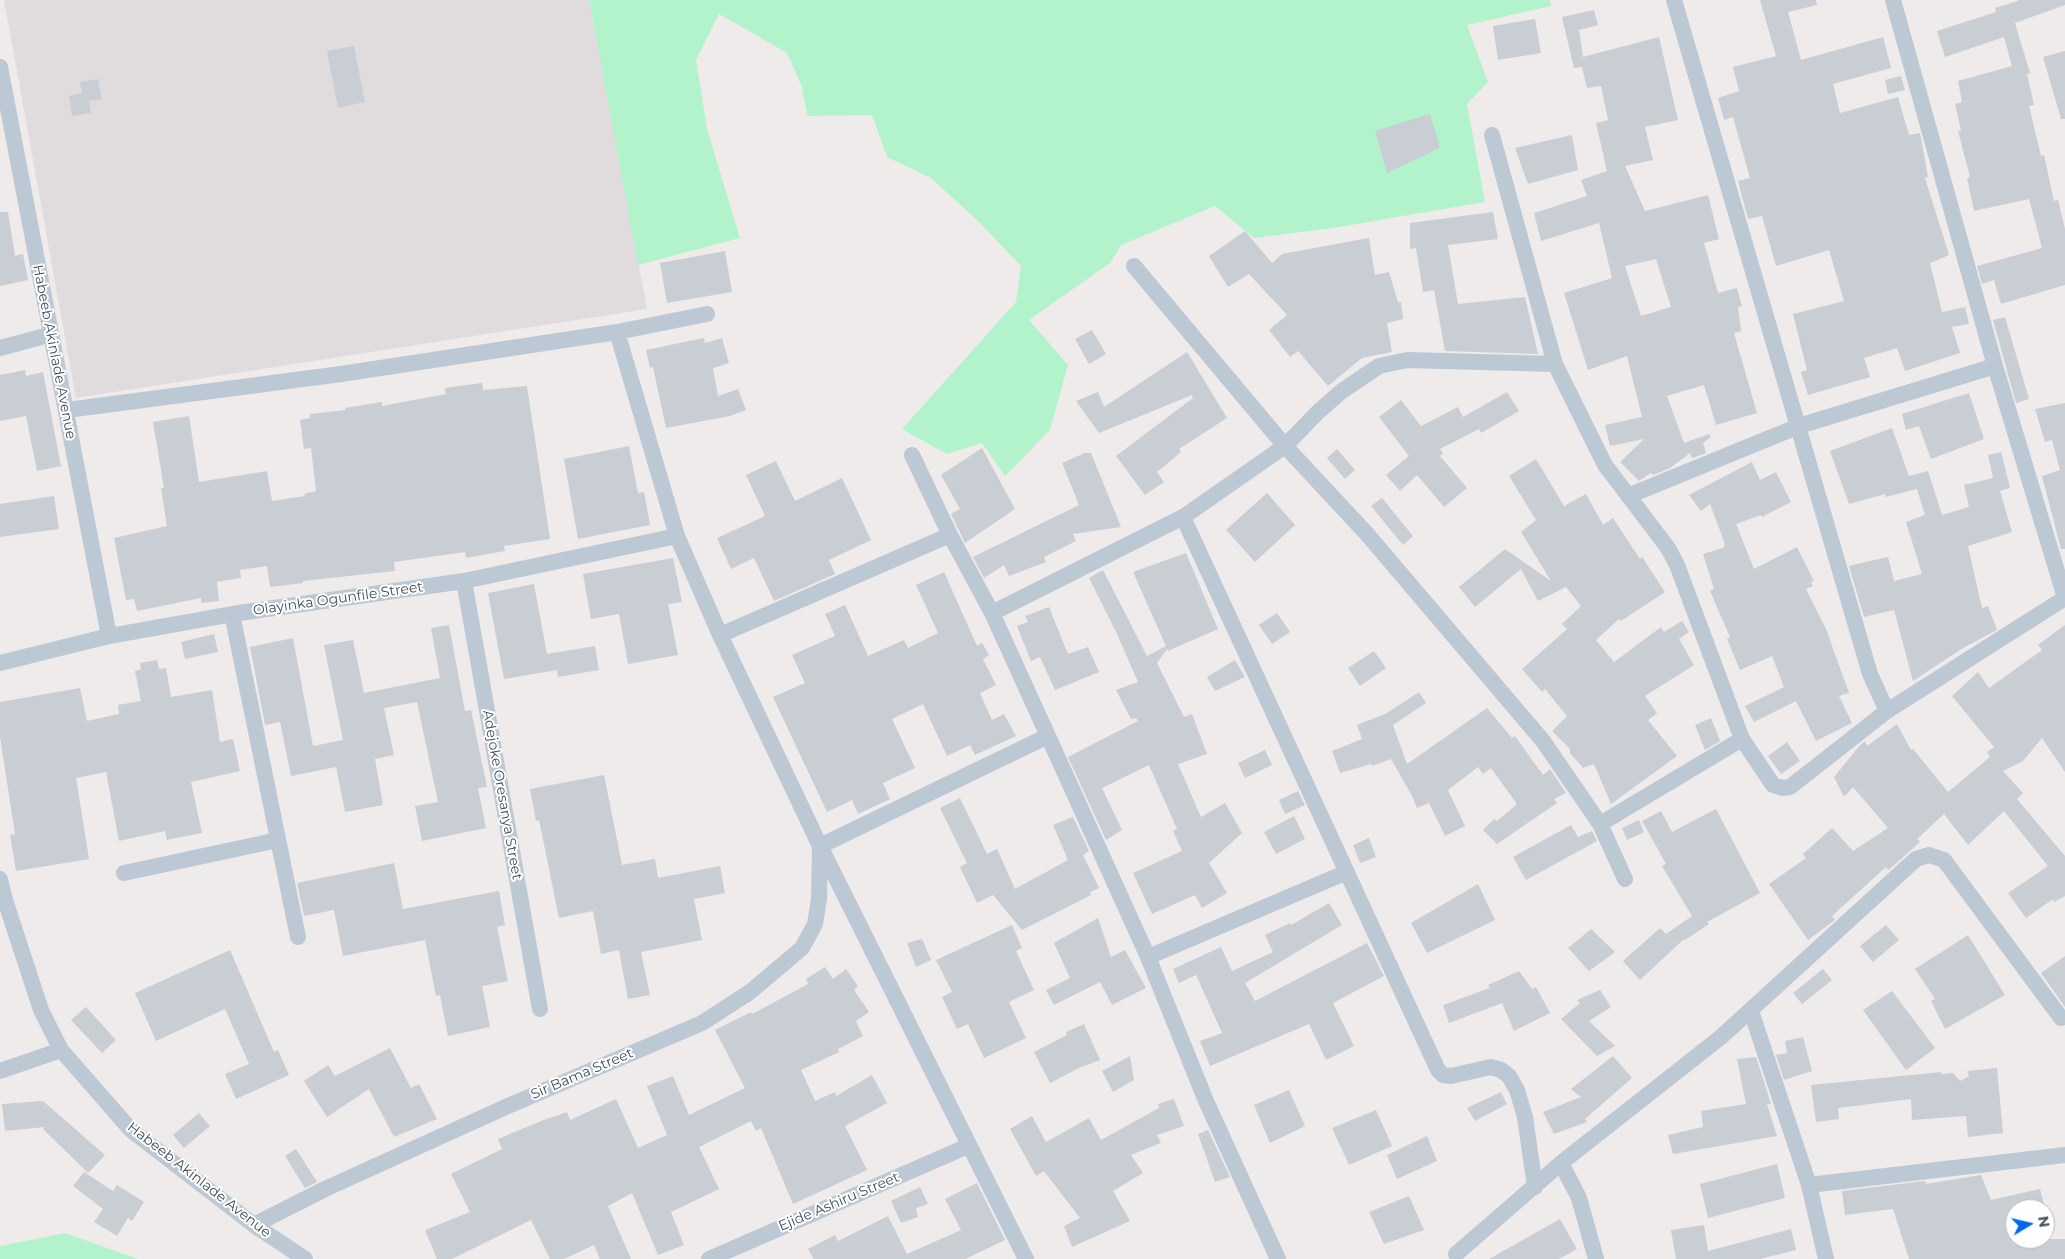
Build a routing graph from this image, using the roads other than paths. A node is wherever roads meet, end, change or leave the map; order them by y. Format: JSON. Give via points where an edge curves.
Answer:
{"nodes":[{"id":1,"x":1674,"y":0,"type":"edge"},
{"id":2,"x":1893,"y":0,"type":"edge"},
{"id":3,"x":0,"y":67,"type":"edge"},
{"id":4,"x":1492,"y":134,"type":"dead end"},
{"id":5,"x":1134,"y":266,"type":"dead end"},
{"id":6,"x":707,"y":314,"type":"dead end"},
{"id":7,"x":617,"y":332,"type":"junction"},
{"id":8,"x":50,"y":335,"type":"junction"},
{"id":9,"x":0,"y":348,"type":"edge"},
{"id":10,"x":1555,"y":364,"type":"junction"},
{"id":11,"x":1995,"y":366,"type":"junction"},
{"id":12,"x":67,"y":410,"type":"junction"},
{"id":13,"x":1799,"y":426,"type":"junction"},
{"id":14,"x":1285,"y":446,"type":"junction"},
{"id":15,"x":912,"y":455,"type":"dead end"},
{"id":16,"x":1628,"y":496,"type":"junction"},
{"id":17,"x":1183,"y":518,"type":"junction"},
{"id":18,"x":950,"y":535,"type":"junction"},
{"id":19,"x":677,"y":536,"type":"junction"},
{"id":20,"x":464,"y":581,"type":"junction"},
{"id":21,"x":2065,"y":598,"type":"edge"},
{"id":22,"x":992,"y":613,"type":"junction"},
{"id":23,"x":232,"y":614,"type":"junction"},
{"id":24,"x":720,"y":635,"type":"junction"},
{"id":25,"x":109,"y":636,"type":"junction"},
{"id":26,"x":0,"y":663,"type":"edge"},
{"id":27,"x":1887,"y":711,"type":"junction"},
{"id":28,"x":1048,"y":736,"type":"junction"},
{"id":29,"x":1742,"y":739,"type":"junction"},
{"id":30,"x":1600,"y":824,"type":"junction"},
{"id":31,"x":278,"y":840,"type":"junction"},
{"id":32,"x":820,"y":846,"type":"junction"},
{"id":33,"x":1347,"y":872,"type":"junction"},
{"id":34,"x":124,"y":873,"type":"dead end"},
{"id":35,"x":0,"y":879,"type":"edge"},
{"id":36,"x":1625,"y":879,"type":"dead end"},
{"id":37,"x":298,"y":937,"type":"dead end"},
{"id":38,"x":1148,"y":957,"type":"junction"},
{"id":39,"x":540,"y":1009,"type":"dead end"},
{"id":40,"x":1751,"y":1011,"type":"junction"},
{"id":41,"x":2061,"y":1018,"type":"dead end"},
{"id":42,"x":61,"y":1050,"type":"junction"},
{"id":43,"x":0,"y":1071,"type":"edge"},
{"id":44,"x":968,"y":1146,"type":"junction"},
{"id":45,"x":2065,"y":1155,"type":"edge"},
{"id":46,"x":1561,"y":1163,"type":"junction"},
{"id":47,"x":1809,"y":1185,"type":"junction"},
{"id":48,"x":1535,"y":1187,"type":"junction"},
{"id":49,"x":254,"y":1225,"type":"junction"},
{"id":50,"x":1456,"y":1254,"type":"dead end"},
{"id":51,"x":305,"y":1259,"type":"edge"},
{"id":52,"x":708,"y":1259,"type":"edge"},
{"id":53,"x":1026,"y":1259,"type":"edge"},
{"id":54,"x":1278,"y":1259,"type":"edge"},
{"id":55,"x":1596,"y":1259,"type":"edge"},
{"id":56,"x":1826,"y":1259,"type":"edge"}],
"edges":[{"from":1,"to":13,"type":"street"},
{"from":2,"to":11,"type":"street"},
{"from":3,"to":8,"type":"street","name":"Habeeb Akinlade Avenue"},
{"from":4,"to":10,"type":"street"},
{"from":5,"to":14,"type":"street"},
{"from":6,"to":7,"type":"street"},
{"from":7,"to":12,"type":"street","via":[[341,374]]},
{"from":7,"to":19,"type":"street"},
{"from":8,"to":9,"type":"street"},
{"from":8,"to":12,"type":"street","name":"Habeeb Akinlade Avenue"},
{"from":10,"to":14,"type":"street","via":[[1407,360],[1380,366],[1342,391]]},
{"from":10,"to":16,"type":"street","via":[[1605,465]]},
{"from":11,"to":13,"type":"street"},
{"from":11,"to":21,"type":"street"},
{"from":12,"to":25,"type":"street","name":"Habeeb Akinlade Avenue"},
{"from":13,"to":16,"type":"street"},
{"from":13,"to":27,"type":"street","via":[[1870,674]]},
{"from":14,"to":17,"type":"street"},
{"from":14,"to":30,"type":"street","via":[[1367,534],[1542,741]]},
{"from":15,"to":18,"type":"street"},
{"from":16,"to":29,"type":"street","via":[[1658,532],[1677,566]]},
{"from":17,"to":22,"type":"street"},
{"from":17,"to":33,"type":"street"},
{"from":18,"to":22,"type":"street"},
{"from":18,"to":24,"type":"street"},
{"from":19,"to":20,"type":"street","name":"Olayinka Ogunfile Street"},
{"from":19,"to":24,"type":"street"},
{"from":20,"to":23,"type":"street","name":"Olayinka Ogunfile Street"},
{"from":20,"to":39,"type":"street","name":"Adejoke Oresanya Street"},
{"from":21,"to":27,"type":"street"},
{"from":22,"to":28,"type":"street"},
{"from":23,"to":25,"type":"street","name":"Olayinka Ogunfile Street"},
{"from":23,"to":31,"type":"street"},
{"from":24,"to":32,"type":"street"},
{"from":25,"to":26,"type":"street","name":"Olayinka Ogunfile Street"},
{"from":27,"to":29,"type":"street","via":[[1790,787],[1773,785]]},
{"from":28,"to":32,"type":"street"},
{"from":28,"to":38,"type":"street"},
{"from":29,"to":30,"type":"street"},
{"from":30,"to":36,"type":"street"},
{"from":31,"to":34,"type":"street"},
{"from":31,"to":37,"type":"street"},
{"from":32,"to":44,"type":"street"},
{"from":32,"to":49,"type":"street","name":"Sir Bama Street","via":[[815,924],[802,948],[750,992],[702,1023],[508,1106]]},
{"from":33,"to":38,"type":"street"},
{"from":33,"to":48,"type":"street","via":[[1442,1076],[1490,1067],[1509,1076],[1517,1090],[1524,1117]]},
{"from":35,"to":42,"type":"street","name":"Habeeb Akinlade Avenue","via":[[41,1010]]},
{"from":38,"to":54,"type":"street","via":[[1206,1101]]},
{"from":40,"to":41,"type":"street","via":[[1916,859],[1929,855],[1944,860]]},
{"from":40,"to":46,"type":"street"},
{"from":40,"to":47,"type":"street"},
{"from":42,"to":43,"type":"street"},
{"from":42,"to":49,"type":"street","name":"Habeeb Akinlade Avenue","via":[[131,1130]]},
{"from":44,"to":52,"type":"street","name":"Ejide Ashiru Street"},
{"from":44,"to":53,"type":"street"},
{"from":45,"to":47,"type":"street"},
{"from":46,"to":48,"type":"street"},
{"from":46,"to":55,"type":"street","via":[[1579,1198]]},
{"from":47,"to":56,"type":"street"},
{"from":48,"to":50,"type":"street"},
{"from":49,"to":51,"type":"street","name":"Habeeb Akinlade Avenue"}]}
